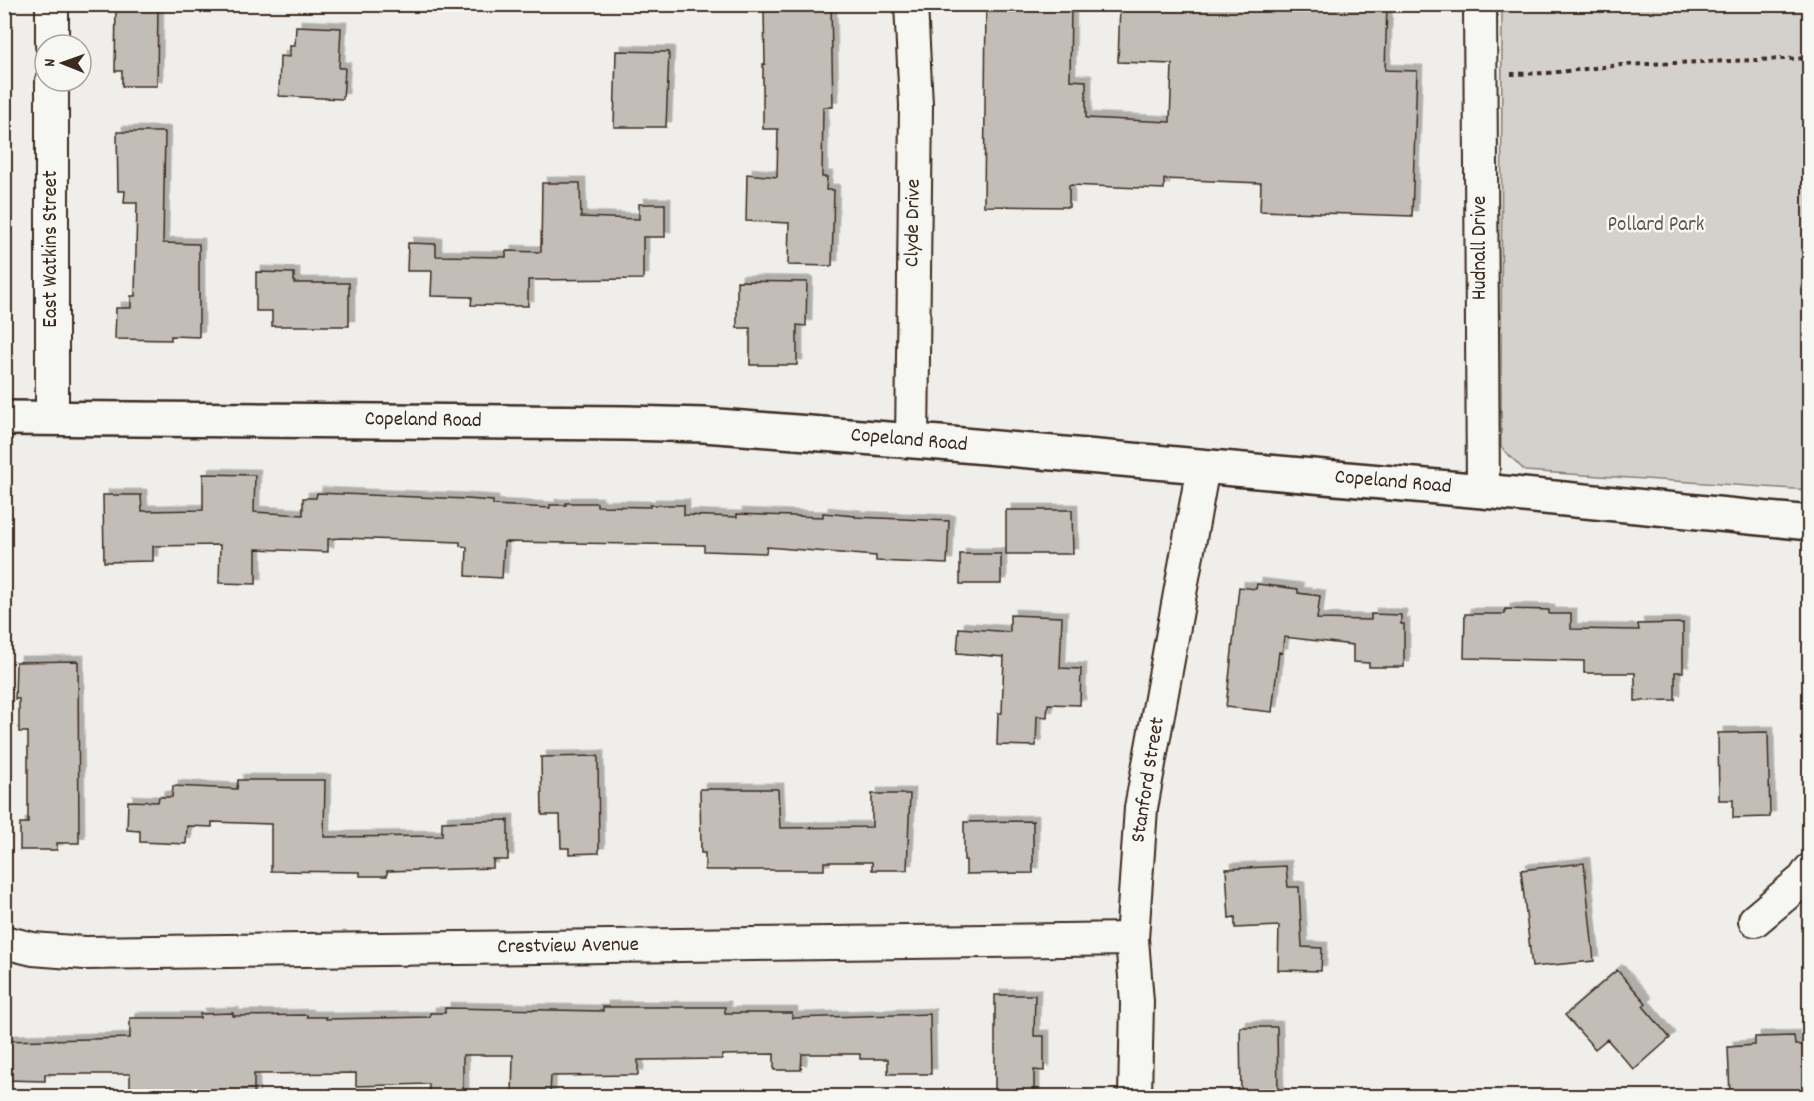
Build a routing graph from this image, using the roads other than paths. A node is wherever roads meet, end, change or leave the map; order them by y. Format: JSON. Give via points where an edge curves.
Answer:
{"nodes":[{"id":1,"x":52,"y":4,"type":"edge"},
{"id":2,"x":911,"y":4,"type":"edge"},
{"id":3,"x":1479,"y":4,"type":"edge"},
{"id":4,"x":52,"y":33,"type":"edge"},
{"id":5,"x":52,"y":93,"type":"edge"},
{"id":6,"x":4,"y":417,"type":"edge"},
{"id":7,"x":52,"y":418,"type":"junction"},
{"id":8,"x":912,"y":441,"type":"junction"},
{"id":9,"x":1203,"y":467,"type":"junction"},
{"id":10,"x":1483,"y":491,"type":"junction"},
{"id":11,"x":1809,"y":524,"type":"edge"},
{"id":12,"x":1809,"y":870,"type":"edge"},
{"id":13,"x":1755,"y":920,"type":"dead end"},
{"id":14,"x":1132,"y":939,"type":"junction"},
{"id":15,"x":4,"y":942,"type":"edge"},
{"id":16,"x":1135,"y":1096,"type":"edge"}],
"edges":[{"from":1,"to":4,"type":"street"},
{"from":2,"to":8,"type":"street","name":"Clyde Drive","via":[[916,105]]},
{"from":3,"to":10,"type":"street","name":"Hudnall Drive"},
{"from":5,"to":7,"type":"street","name":"East Watkins Street"},
{"from":6,"to":7,"type":"street","name":"Copeland Road"},
{"from":7,"to":8,"type":"street","name":"Copeland Road","via":[[665,423]]},
{"from":8,"to":9,"type":"street","name":"Copeland Road"},
{"from":9,"to":10,"type":"street","name":"Copeland Road"},
{"from":9,"to":14,"type":"street","name":"Stanford Street","via":[[1141,808]]},
{"from":10,"to":11,"type":"street","name":"Copeland Road"},
{"from":12,"to":13,"type":"street","via":[[1804,879]]},
{"from":14,"to":15,"type":"street","name":"Crestview Avenue","via":[[85,953],[33,949]]},
{"from":14,"to":16,"type":"street","name":"Stanford Street","via":[[1137,1002]]}]}
